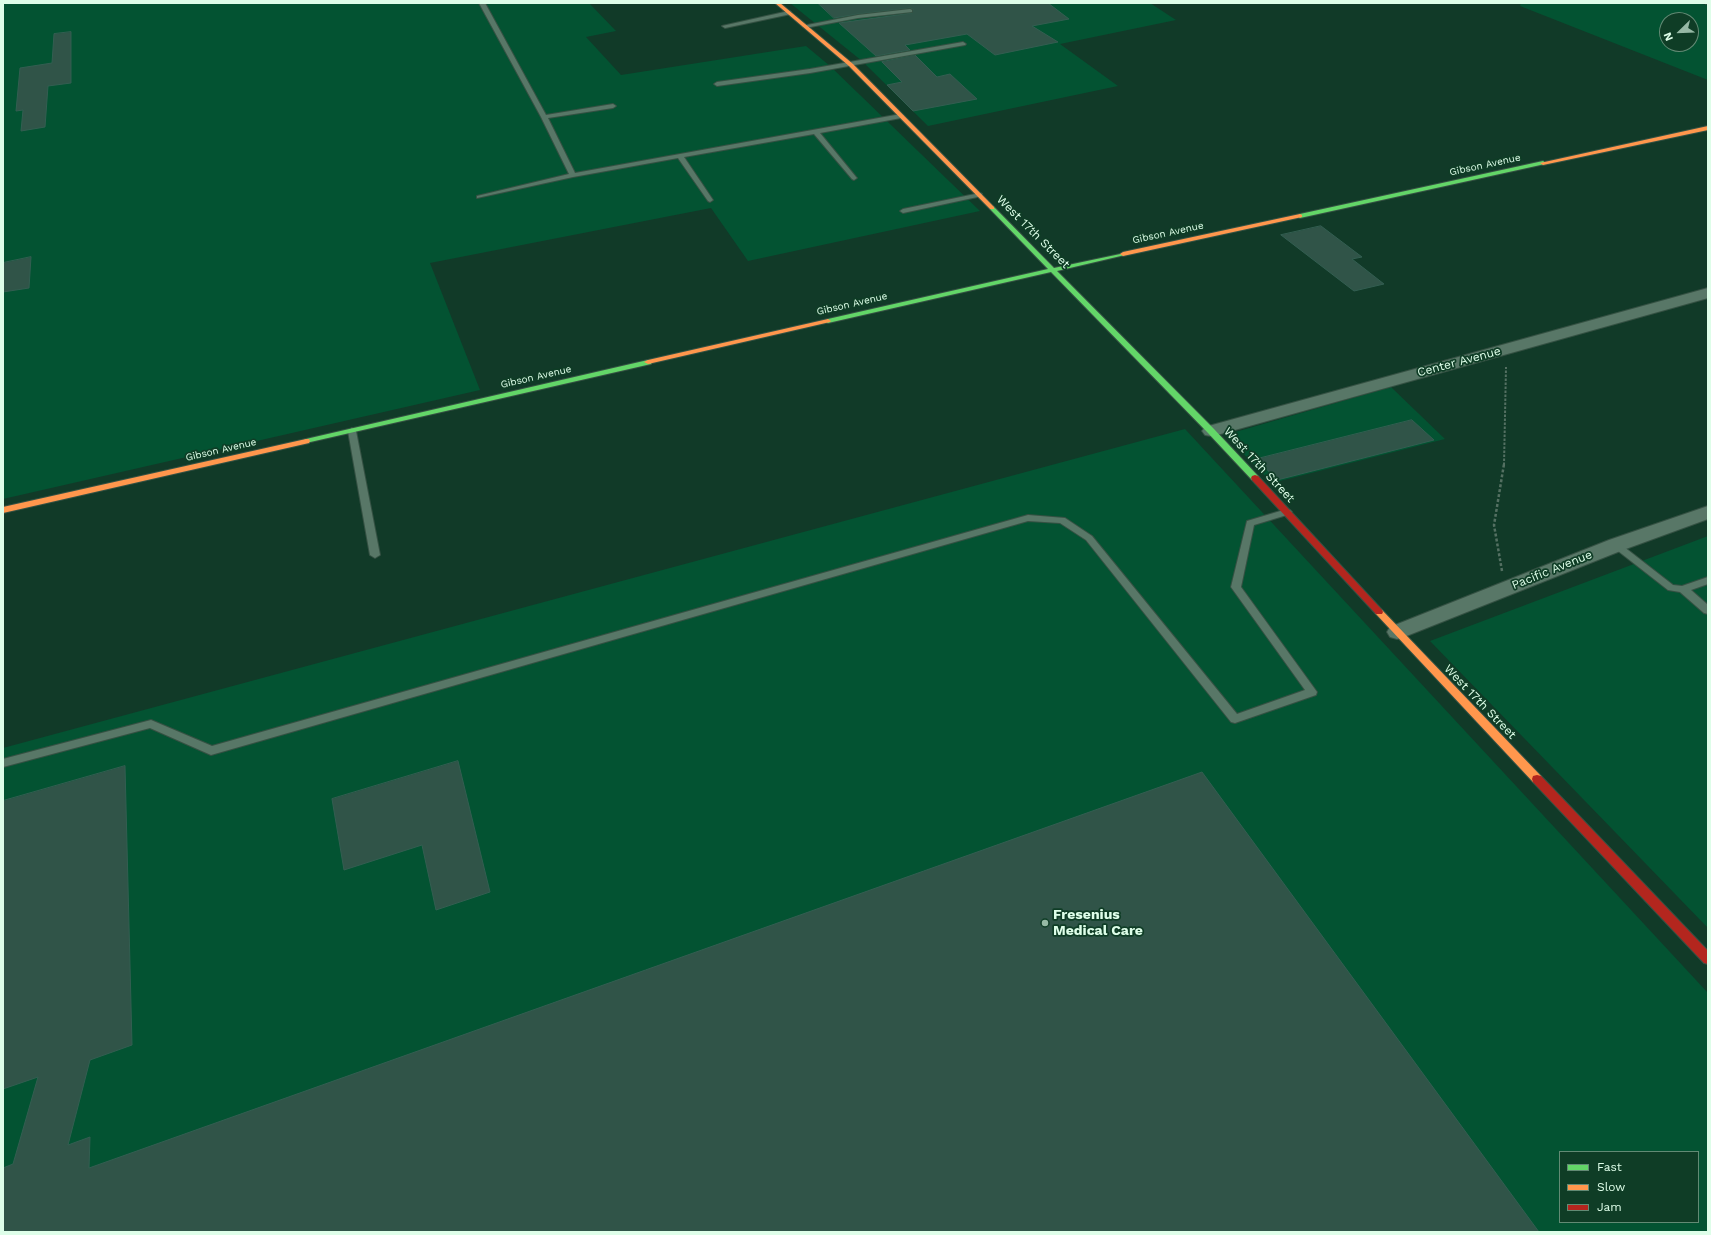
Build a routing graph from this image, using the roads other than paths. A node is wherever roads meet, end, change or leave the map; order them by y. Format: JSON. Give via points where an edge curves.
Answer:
{"nodes":[{"id":1,"x":482,"y":3,"type":"edge"},
{"id":2,"x":777,"y":3,"type":"edge"},
{"id":3,"x":910,"y":11,"type":"dead end"},
{"id":4,"x":789,"y":13,"type":"junction"},
{"id":5,"x":725,"y":26,"type":"dead end"},
{"id":6,"x":805,"y":26,"type":"junction"},
{"id":7,"x":963,"y":44,"type":"dead end"},
{"id":8,"x":851,"y":65,"type":"junction"},
{"id":9,"x":717,"y":84,"type":"dead end"},
{"id":10,"x":613,"y":106,"type":"dead end"},
{"id":11,"x":901,"y":116,"type":"junction"},
{"id":12,"x":544,"y":117,"type":"junction"},
{"id":13,"x":1708,"y":128,"type":"edge"},
{"id":14,"x":815,"y":131,"type":"junction"},
{"id":15,"x":680,"y":156,"type":"junction"},
{"id":16,"x":573,"y":174,"type":"junction"},
{"id":17,"x":854,"y":178,"type":"dead end"},
{"id":18,"x":980,"y":195,"type":"junction"},
{"id":19,"x":479,"y":197,"type":"dead end"},
{"id":20,"x":710,"y":200,"type":"dead end"},
{"id":21,"x":903,"y":211,"type":"dead end"},
{"id":22,"x":1052,"y":268,"type":"junction"},
{"id":23,"x":1708,"y":293,"type":"edge"},
{"id":24,"x":352,"y":431,"type":"junction"},
{"id":25,"x":1211,"y":431,"type":"junction"},
{"id":26,"x":3,"y":510,"type":"edge"},
{"id":27,"x":1286,"y":512,"type":"junction"},
{"id":28,"x":1708,"y":512,"type":"edge"},
{"id":29,"x":1616,"y":545,"type":"junction"},
{"id":30,"x":375,"y":555,"type":"dead end"},
{"id":31,"x":1708,"y":580,"type":"edge"},
{"id":32,"x":1683,"y":589,"type":"junction"},
{"id":33,"x":1708,"y":610,"type":"edge"},
{"id":34,"x":1397,"y":632,"type":"junction"},
{"id":35,"x":3,"y":763,"type":"edge"},
{"id":36,"x":1708,"y":959,"type":"edge"}],
"edges":[{"from":1,"to":12,"type":"lane"},
{"from":2,"to":4,"type":"street","name":"West 17th Street"},
{"from":3,"to":6,"type":"lane"},
{"from":4,"to":5,"type":"lane"},
{"from":4,"to":6,"type":"street","name":"West 17th Street"},
{"from":6,"to":8,"type":"street","name":"West 17th Street"},
{"from":7,"to":8,"type":"lane"},
{"from":8,"to":9,"type":"lane"},
{"from":8,"to":11,"type":"street","name":"West 17th Street"},
{"from":10,"to":12,"type":"lane"},
{"from":11,"to":14,"type":"lane"},
{"from":11,"to":18,"type":"street","name":"West 17th Street"},
{"from":12,"to":16,"type":"lane"},
{"from":13,"to":22,"type":"street","name":"Gibson Avenue"},
{"from":14,"to":15,"type":"lane"},
{"from":14,"to":17,"type":"lane"},
{"from":15,"to":16,"type":"lane"},
{"from":15,"to":20,"type":"lane"},
{"from":16,"to":19,"type":"lane"},
{"from":18,"to":21,"type":"lane"},
{"from":18,"to":22,"type":"street","name":"West 17th Street"},
{"from":22,"to":24,"type":"street","name":"Gibson Avenue"},
{"from":22,"to":25,"type":"street","name":"West 17th Street"},
{"from":23,"to":25,"type":"street","name":"Center Avenue"},
{"from":24,"to":26,"type":"street","name":"Gibson Avenue"},
{"from":24,"to":30,"type":"lane"},
{"from":25,"to":27,"type":"street","name":"West 17th Street"},
{"from":27,"to":34,"type":"street","name":"West 17th Street"},
{"from":27,"to":35,"type":"lane","via":[[1250,523],[1236,586],[1312,692],[1235,719],[1089,538],[1062,520],[1028,518],[211,751],[151,724]]},
{"from":28,"to":29,"type":"street","name":"Pacific Avenue"},
{"from":29,"to":32,"type":"lane","via":[[1671,588]]},
{"from":29,"to":34,"type":"street","name":"Pacific Avenue"},
{"from":31,"to":32,"type":"lane"},
{"from":32,"to":33,"type":"lane"},
{"from":34,"to":36,"type":"street","name":"West 17th Street"}]}
